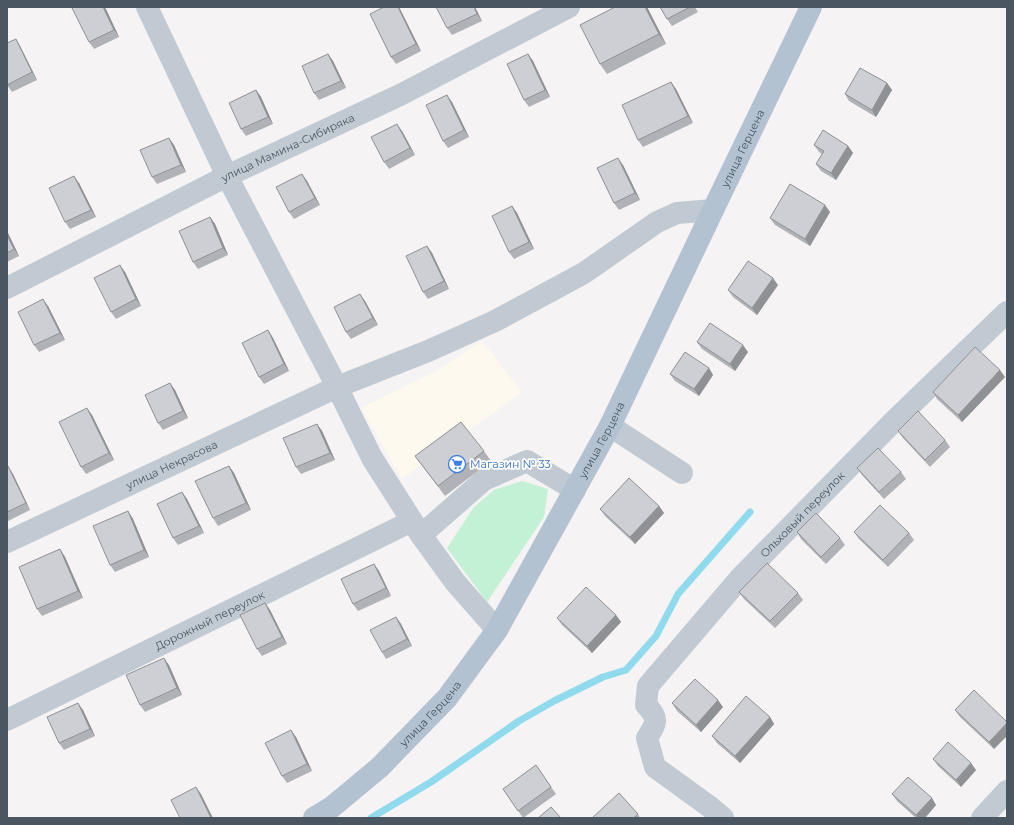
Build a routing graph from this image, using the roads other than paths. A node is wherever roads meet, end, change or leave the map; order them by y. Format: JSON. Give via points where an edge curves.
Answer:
{"nodes":[{"id":1,"x":147,"y":7,"type":"edge"},
{"id":2,"x":569,"y":7,"type":"edge"},
{"id":3,"x":811,"y":7,"type":"edge"},
{"id":4,"x":227,"y":176,"type":"junction"},
{"id":5,"x":713,"y":210,"type":"junction"},
{"id":6,"x":7,"y":288,"type":"edge"},
{"id":7,"x":1007,"y":312,"type":"edge"},
{"id":8,"x":337,"y":387,"type":"junction"},
{"id":9,"x":610,"y":426,"type":"junction"},
{"id":10,"x":682,"y":473,"type":"dead end"},
{"id":11,"x":575,"y":490,"type":"junction"},
{"id":12,"x":417,"y":528,"type":"junction"},
{"id":13,"x":7,"y":542,"type":"edge"},
{"id":14,"x":497,"y":630,"type":"junction"},
{"id":15,"x":7,"y":720,"type":"edge"},
{"id":16,"x":1007,"y":791,"type":"edge"},
{"id":17,"x":314,"y":818,"type":"edge"},
{"id":18,"x":723,"y":818,"type":"edge"},
{"id":19,"x":982,"y":818,"type":"edge"}],
"edges":[{"from":1,"to":4,"type":"street"},
{"from":2,"to":4,"type":"street","name":"улица Мамина-Сибиряка","via":[[400,95]]},
{"from":3,"to":5,"type":"main road","name":"улица Герцена"},
{"from":4,"to":6,"type":"street","name":"улица Мамина-Сибиряка"},
{"from":4,"to":8,"type":"street"},
{"from":5,"to":8,"type":"street","name":"улица Некрасова","via":[[677,213],[657,222],[584,274],[495,321]]},
{"from":5,"to":9,"type":"main road","name":"улица Герцена"},
{"from":7,"to":18,"type":"street","name":"Ольховый переулок","via":[[894,421],[741,577],[648,686],[646,704],[654,714],[655,725],[647,738],[655,767]]},
{"from":8,"to":12,"type":"street","via":[[372,458]]},
{"from":8,"to":13,"type":"street","name":"улица Некрасова"},
{"from":9,"to":10,"type":"street"},
{"from":9,"to":11,"type":"main road","name":"улица Герцена"},
{"from":11,"to":12,"type":"street","name":"Дорожный переулок","via":[[527,461],[484,480]]},
{"from":11,"to":14,"type":"main road","name":"улица Герцена"},
{"from":12,"to":14,"type":"street","via":[[455,582]]},
{"from":12,"to":15,"type":"street","name":"Дорожный переулок"},
{"from":14,"to":17,"type":"main road","name":"улица Герцена","via":[[447,698],[385,762],[332,807]]},
{"from":16,"to":19,"type":"street"}]}
